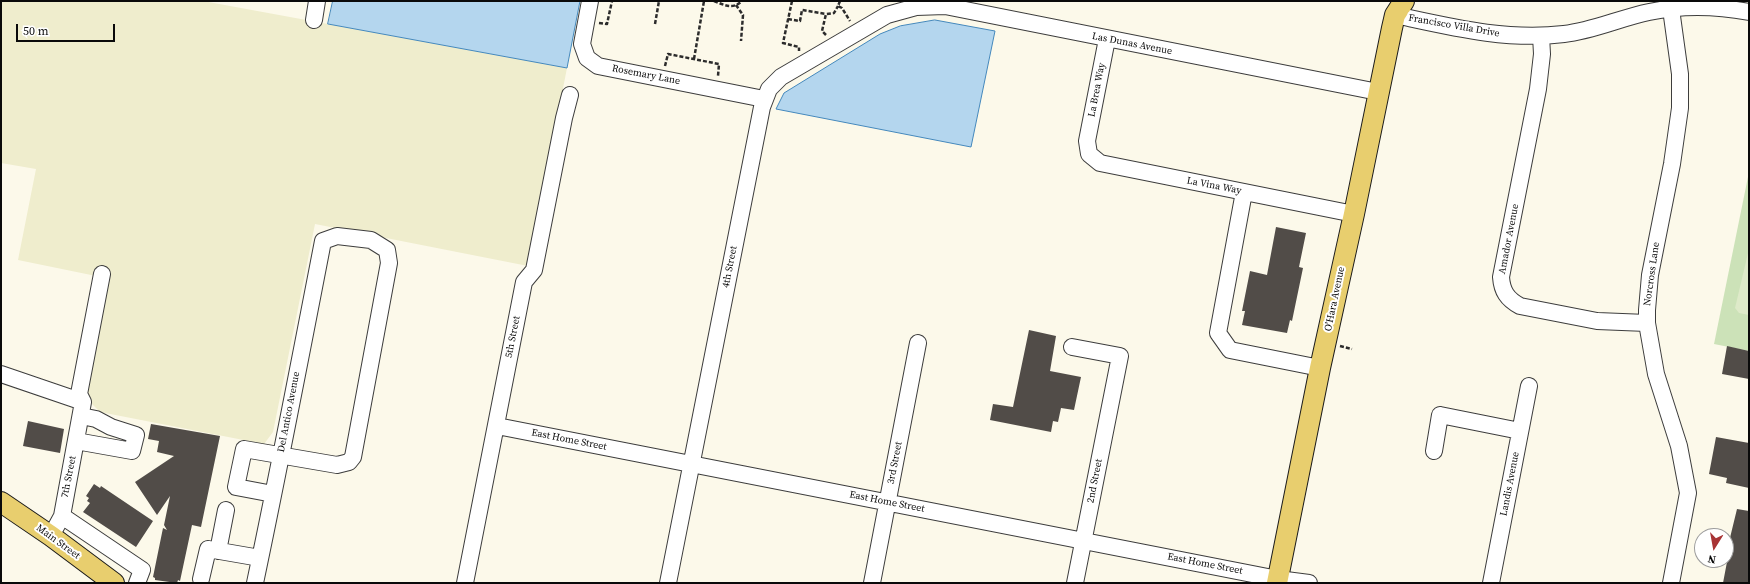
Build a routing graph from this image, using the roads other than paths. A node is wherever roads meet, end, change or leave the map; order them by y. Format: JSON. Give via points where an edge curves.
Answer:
{"nodes":[{"id":1,"x":317,"y":1,"type":"edge"},
{"id":2,"x":590,"y":1,"type":"edge"},
{"id":3,"x":915,"y":4,"type":"edge"},
{"id":4,"x":1397,"y":6,"type":"edge"},
{"id":5,"x":1670,"y":9,"type":"junction"},
{"id":6,"x":1749,"y":12,"type":"edge"},
{"id":7,"x":887,"y":15,"type":"joint"},
{"id":8,"x":314,"y":20,"type":"dead end"},
{"id":9,"x":1541,"y":36,"type":"junction"},
{"id":10,"x":1107,"y":39,"type":"junction"},
{"id":11,"x":1378,"y":92,"type":"junction"},
{"id":12,"x":570,"y":95,"type":"dead end"},
{"id":13,"x":764,"y":99,"type":"junction"},
{"id":14,"x":1087,"y":141,"type":"joint"},
{"id":15,"x":1244,"y":192,"type":"junction"},
{"id":16,"x":1354,"y":214,"type":"junction"},
{"id":17,"x":102,"y":274,"type":"dead end"},
{"id":18,"x":1648,"y":323,"type":"junction"},
{"id":19,"x":918,"y":343,"type":"dead end"},
{"id":20,"x":1072,"y":347,"type":"dead end"},
{"id":21,"x":1320,"y":368,"type":"junction"},
{"id":22,"x":1,"y":374,"type":"edge"},
{"id":23,"x":1529,"y":386,"type":"dead end"},
{"id":24,"x":82,"y":409,"type":"junction"},
{"id":25,"x":496,"y":426,"type":"junction"},
{"id":26,"x":1520,"y":431,"type":"junction"},
{"id":27,"x":76,"y":441,"type":"junction"},
{"id":28,"x":1434,"y":451,"type":"dead end"},
{"id":29,"x":281,"y":456,"type":"junction"},
{"id":30,"x":691,"y":464,"type":"junction"},
{"id":31,"x":273,"y":494,"type":"junction"},
{"id":32,"x":1,"y":502,"type":"edge"},
{"id":33,"x":888,"y":502,"type":"junction"},
{"id":34,"x":226,"y":510,"type":"dead end"},
{"id":35,"x":62,"y":516,"type":"junction"},
{"id":36,"x":51,"y":536,"type":"junction"},
{"id":37,"x":1084,"y":540,"type":"junction"},
{"id":38,"x":218,"y":551,"type":"junction"},
{"id":39,"x":260,"y":558,"type":"junction"},
{"id":40,"x":201,"y":579,"type":"dead end"},
{"id":41,"x":1277,"y":581,"type":"edge"},
{"id":42,"x":114,"y":583,"type":"edge"},
{"id":43,"x":137,"y":583,"type":"edge"},
{"id":44,"x":255,"y":583,"type":"edge"},
{"id":45,"x":465,"y":583,"type":"edge"},
{"id":46,"x":668,"y":583,"type":"edge"},
{"id":47,"x":872,"y":583,"type":"edge"},
{"id":48,"x":1075,"y":583,"type":"edge"},
{"id":49,"x":1309,"y":583,"type":"edge"},
{"id":50,"x":1491,"y":583,"type":"edge"},
{"id":51,"x":1671,"y":583,"type":"edge"}],
"edges":[{"from":1,"to":8,"type":"street"},
{"from":2,"to":13,"type":"street","name":"Rosemary Lane","via":[[582,44],[587,58],[598,66]]},
{"from":3,"to":7,"type":"street","name":"Las Dunas Avenue"},
{"from":3,"to":10,"type":"street","name":"Las Dunas Avenue","via":[[944,6]]},
{"from":4,"to":9,"type":"street","name":"Francisco Villa Drive","via":[[1478,32]]},
{"from":4,"to":11,"type":"main road","name":"O'Hara Avenue"},
{"from":5,"to":6,"type":"street","name":"Francisco Villa Drive","via":[[1710,7]]},
{"from":5,"to":9,"type":"street","name":"Francisco Villa Drive","via":[[1579,32]]},
{"from":5,"to":18,"type":"street","name":"Norcross Lane","via":[[1680,74],[1680,108],[1672,164],[1650,275]]},
{"from":7,"to":13,"type":"street","name":"4th Street","via":[[781,77],[769,88]]},
{"from":9,"to":18,"type":"street","name":"Amador Avenue","via":[[1542,54],[1538,89],[1501,286],[1511,301],[1520,306],[1596,321]]},
{"from":10,"to":11,"type":"street","name":"Las Dunas Avenue"},
{"from":10,"to":14,"type":"street","name":"La Brea Way"},
{"from":11,"to":16,"type":"main road","name":"O'Hara Avenue"},
{"from":12,"to":25,"type":"street","name":"5th Street","via":[[534,270],[524,282]]},
{"from":13,"to":30,"type":"street","name":"4th Street"},
{"from":14,"to":15,"type":"street","name":"La Vina Way","via":[[1089,154],[1100,164]]},
{"from":15,"to":16,"type":"street","name":"La Vina Way"},
{"from":15,"to":21,"type":"street","via":[[1218,333],[1230,350]]},
{"from":16,"to":21,"type":"main road","name":"O'Hara Avenue"},
{"from":17,"to":24,"type":"street","name":"7th Street","via":[[79,394]]},
{"from":18,"to":51,"type":"street","name":"Norcross Lane","via":[[1656,374],[1679,446],[1688,493]]},
{"from":19,"to":33,"type":"street","name":"3rd Street"},
{"from":20,"to":37,"type":"street","name":"2nd Street","via":[[1120,356]]},
{"from":21,"to":41,"type":"main road","name":"O'Hara Avenue"},
{"from":22,"to":24,"type":"street"},
{"from":23,"to":26,"type":"street","name":"Landis Avenue"},
{"from":24,"to":27,"type":"street","name":"7th Street"},
{"from":24,"to":27,"type":"street","via":[[111,427],[136,435],[132,451]]},
{"from":25,"to":30,"type":"street","name":"East Home Street"},
{"from":25,"to":45,"type":"street","name":"5th Street"},
{"from":26,"to":28,"type":"street","via":[[1440,415]]},
{"from":26,"to":50,"type":"street","name":"Landis Avenue"},
{"from":27,"to":35,"type":"street","name":"7th Street"},
{"from":29,"to":29,"type":"street","name":"Del Antico Avenue","via":[[323,241],[337,236],[371,240],[387,250],[389,264],[353,457],[349,462],[337,465]]},
{"from":29,"to":31,"type":"street","name":"Del Antico Avenue"},
{"from":29,"to":31,"type":"street","via":[[244,449],[236,487]]},
{"from":30,"to":33,"type":"street","name":"East Home Street"},
{"from":30,"to":46,"type":"street","name":"4th Street"},
{"from":31,"to":39,"type":"street","name":"Del Antico Avenue"},
{"from":32,"to":36,"type":"main road","name":"Main Street"},
{"from":33,"to":37,"type":"street","name":"East Home Street"},
{"from":33,"to":47,"type":"street","name":"3rd Street"},
{"from":34,"to":38,"type":"street"},
{"from":35,"to":36,"type":"street","name":"7th Street"},
{"from":35,"to":43,"type":"street","via":[[142,570]]},
{"from":36,"to":42,"type":"main road","name":"Main Street"},
{"from":37,"to":41,"type":"street","name":"East Home Street"},
{"from":37,"to":48,"type":"street","name":"2nd Street"},
{"from":38,"to":39,"type":"street"},
{"from":38,"to":40,"type":"street","via":[[208,549]]},
{"from":39,"to":44,"type":"street","name":"Del Antico Avenue"},
{"from":41,"to":49,"type":"street","name":"East Home Street"}]}
